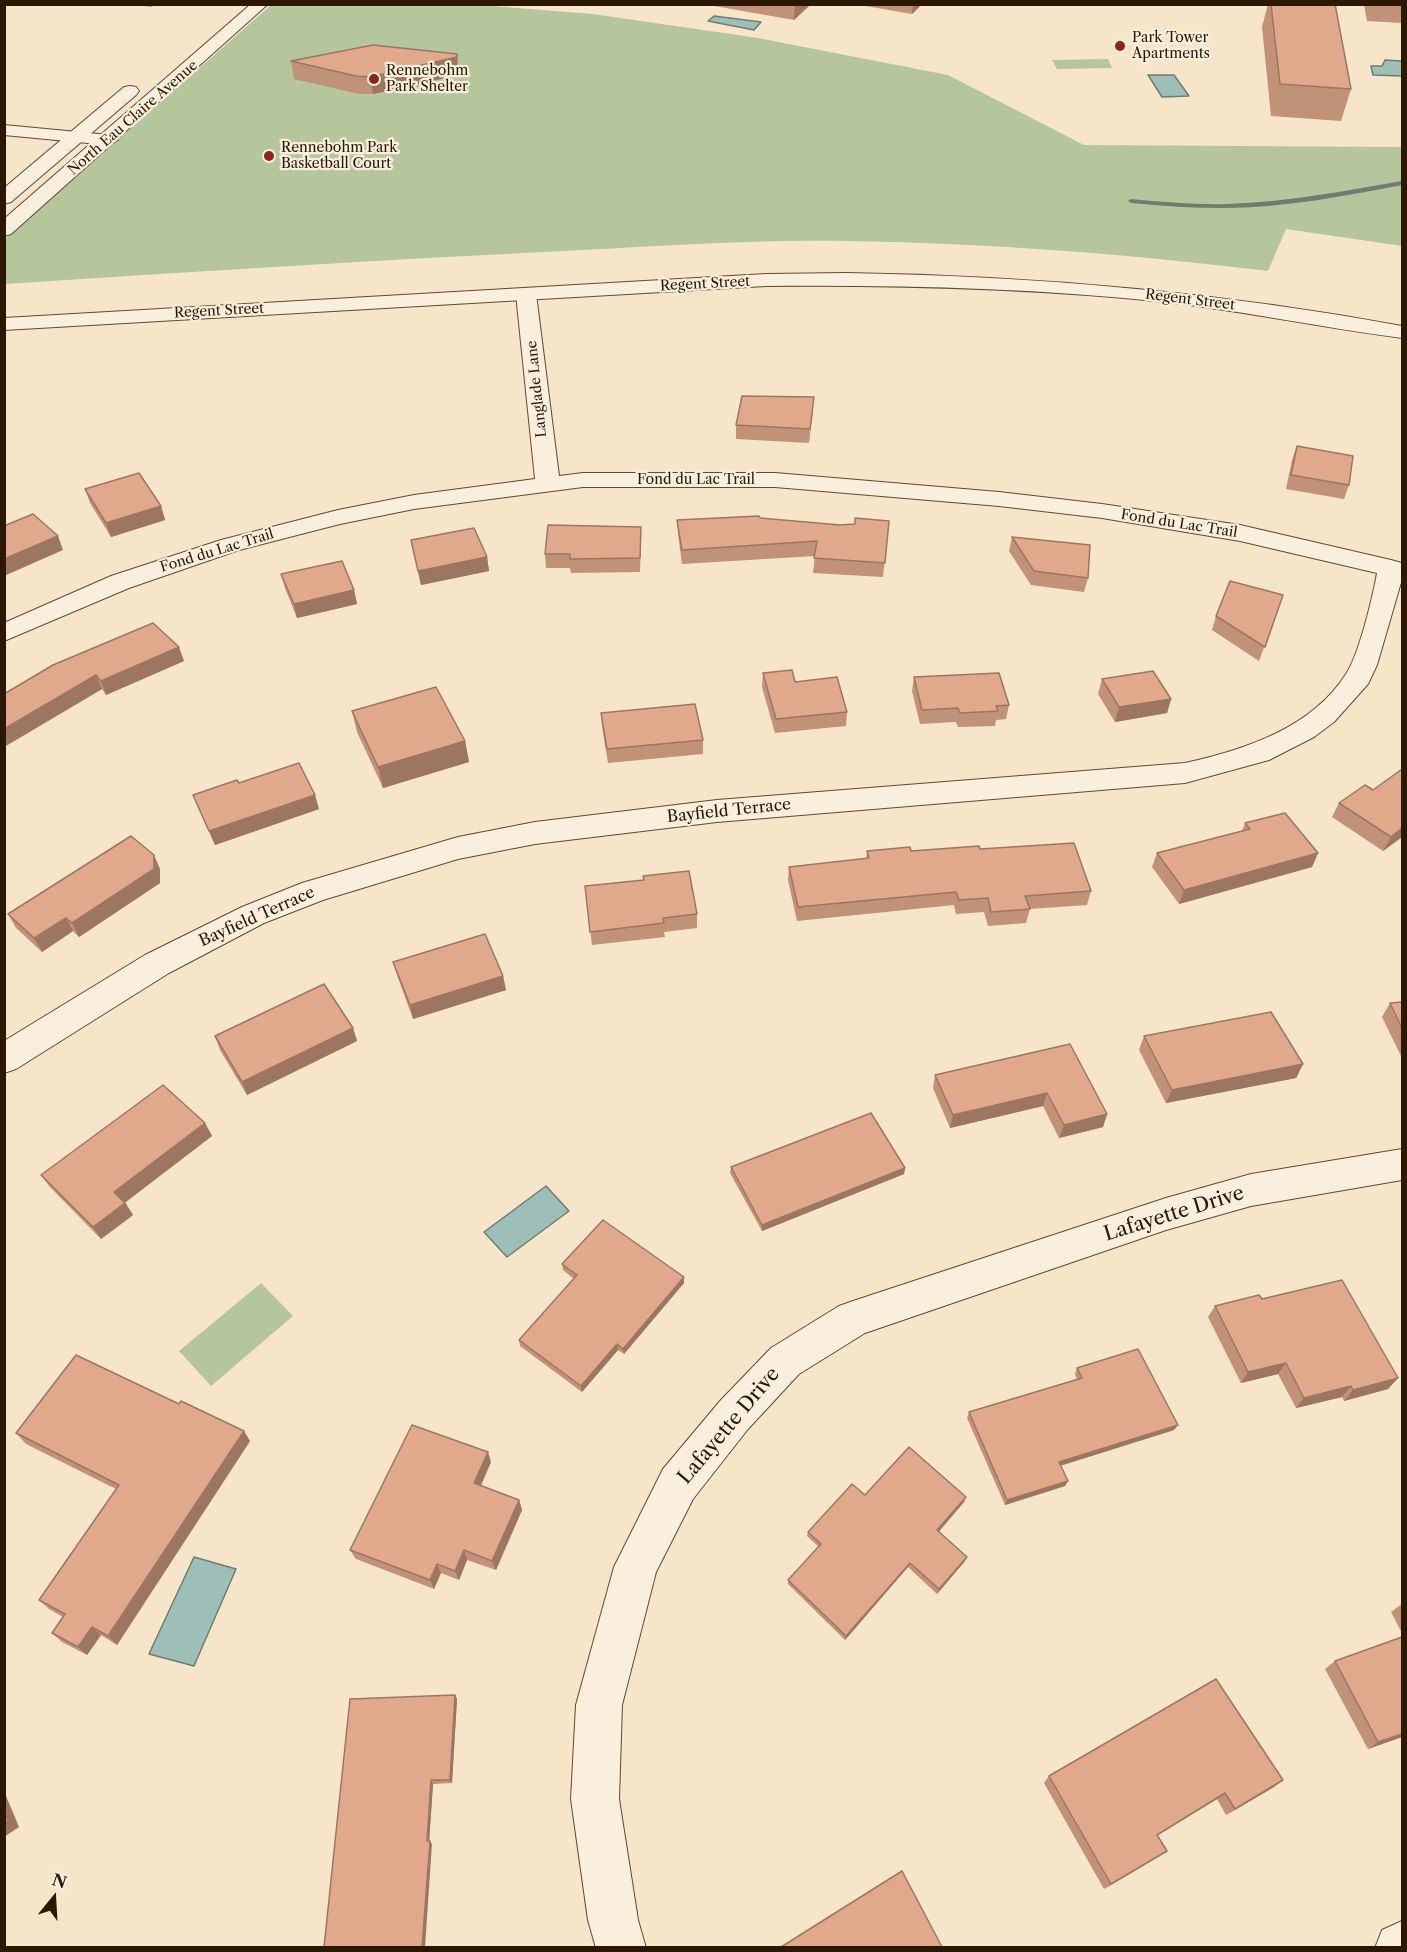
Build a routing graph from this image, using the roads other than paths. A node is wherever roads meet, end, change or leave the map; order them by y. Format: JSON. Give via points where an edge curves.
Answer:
{"nodes":[{"id":1,"x":261,"y":4,"type":"edge"},
{"id":2,"x":148,"y":76,"type":"dead end"},
{"id":3,"x":4,"y":130,"type":"edge"},
{"id":4,"x":77,"y":137,"type":"junction"},
{"id":5,"x":109,"y":140,"type":"junction"},
{"id":6,"x":4,"y":198,"type":"edge"},
{"id":7,"x":4,"y":230,"type":"edge"},
{"id":8,"x":827,"y":259,"type":"dead end"},
{"id":9,"x":915,"y":260,"type":"dead end"},
{"id":10,"x":938,"y":261,"type":"dead end"},
{"id":11,"x":736,"y":262,"type":"dead end"},
{"id":12,"x":960,"y":262,"type":"dead end"},
{"id":13,"x":1014,"y":264,"type":"dead end"},
{"id":14,"x":586,"y":270,"type":"dead end"},
{"id":15,"x":1144,"y":274,"type":"dead end"},
{"id":16,"x":486,"y":276,"type":"dead end"},
{"id":17,"x":526,"y":284,"type":"junction"},
{"id":18,"x":1354,"y":303,"type":"dead end"},
{"id":19,"x":1374,"y":307,"type":"dead end"},
{"id":20,"x":1402,"y":312,"type":"edge"},
{"id":21,"x":4,"y":324,"type":"edge"},
{"id":22,"x":1402,"y":332,"type":"edge"},
{"id":23,"x":548,"y":483,"type":"junction"},
{"id":24,"x":1397,"y":570,"type":"edge"},
{"id":25,"x":4,"y":633,"type":"edge"},
{"id":26,"x":4,"y":1059,"type":"edge"},
{"id":27,"x":1402,"y":1165,"type":"edge"},
{"id":28,"x":621,"y":1947,"type":"edge"}],
"edges":[{"from":1,"to":5,"type":"street","name":"North Eau Claire Avenue"},
{"from":2,"to":4,"type":"street","name":"North Eau Claire Avenue"},
{"from":3,"to":4,"type":"street"},
{"from":4,"to":5,"type":"street"},
{"from":4,"to":6,"type":"street","name":"North Eau Claire Avenue"},
{"from":5,"to":7,"type":"street","name":"North Eau Claire Avenue"},
{"from":8,"to":11,"type":"street","name":"Regent Street"},
{"from":9,"to":10,"type":"street"},
{"from":12,"to":13,"type":"street"},
{"from":14,"to":17,"type":"street","name":"Regent Street"},
{"from":15,"to":18,"type":"street","name":"Regent Street"},
{"from":16,"to":17,"type":"street","name":"Regent Street"},
{"from":17,"to":21,"type":"street","name":"Regent Street"},
{"from":17,"to":22,"type":"street","name":"Regent Street","via":[[950,280],[1168,297]]},
{"from":17,"to":23,"type":"street","name":"Langlade Lane"},
{"from":19,"to":20,"type":"street"},
{"from":23,"to":24,"type":"street","name":"Fond du Lac Trail","via":[[684,478],[775,480],[999,499],[1240,533]]},
{"from":23,"to":25,"type":"street","name":"Fond du Lac Trail","via":[[414,502],[230,545],[120,582]]},
{"from":24,"to":26,"type":"street","name":"Bayfield Terrace","via":[[1359,677],[1309,728],[1264,751],[1185,773],[717,811],[535,833],[458,848],[313,891],[253,915],[157,964]]},
{"from":27,"to":28,"type":"street","name":"Lafayette Drive","via":[[1251,1190],[1166,1214],[853,1319],[785,1361],[734,1415],[678,1484],[636,1567],[599,1705],[595,1799],[613,1920]]}]}
